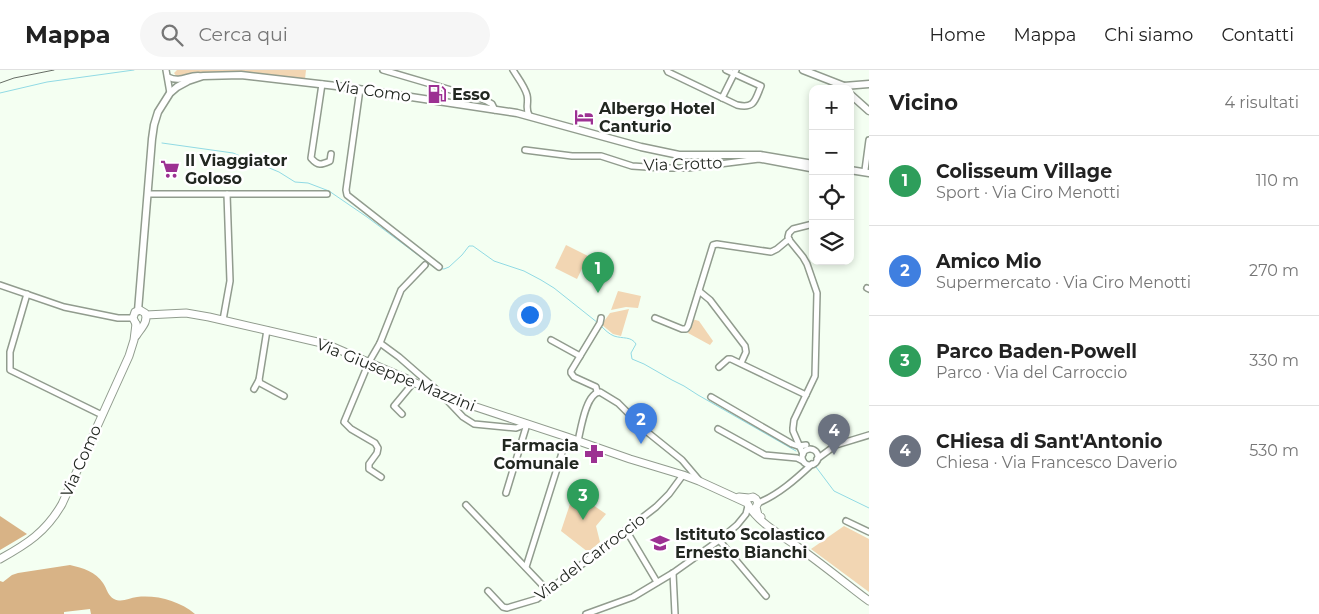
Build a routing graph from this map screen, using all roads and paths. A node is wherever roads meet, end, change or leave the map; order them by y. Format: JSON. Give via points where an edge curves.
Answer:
{"nodes":[{"id":1,"x":383,"y":70,"type":"edge"},
{"id":2,"x":513,"y":70,"type":"edge"},
{"id":3,"x":667,"y":70,"type":"edge"},
{"id":4,"x":726,"y":70,"type":"edge"},
{"id":5,"x":803,"y":70,"type":"edge"},
{"id":6,"x":168,"y":72,"type":"edge"},
{"id":7,"x":735,"y":72,"type":"edge"},
{"id":8,"x":203,"y":76,"type":"junction"},
{"id":9,"x":322,"y":84,"type":"junction"},
{"id":10,"x":869,"y":84,"type":"edge"},
{"id":11,"x":837,"y":85,"type":"edge"},
{"id":12,"x":854,"y":86,"type":"edge"},
{"id":13,"x":360,"y":89,"type":"junction"},
{"id":14,"x":172,"y":92,"type":"junction"},
{"id":15,"x":722,"y":98,"type":"junction"},
{"id":16,"x":854,"y":98,"type":"edge"},
{"id":17,"x":527,"y":102,"type":"junction"},
{"id":18,"x":495,"y":110,"type":"junction"},
{"id":19,"x":869,"y":111,"type":"edge"},
{"id":20,"x":517,"y":113,"type":"junction"},
{"id":21,"x":529,"y":116,"type":"junction"},
{"id":22,"x":869,"y":140,"type":"edge"},
{"id":23,"x":524,"y":150,"type":"dead end"},
{"id":24,"x":331,"y":154,"type":"dead end"},
{"id":25,"x":809,"y":163,"type":"edge"},
{"id":26,"x":809,"y":169,"type":"edge"},
{"id":27,"x":854,"y":170,"type":"edge"},
{"id":28,"x":868,"y":171,"type":"edge"},
{"id":29,"x":148,"y":194,"type":"junction"},
{"id":30,"x":227,"y":194,"type":"junction"},
{"id":31,"x":327,"y":194,"type":"dead end"},
{"id":32,"x":809,"y":225,"type":"edge"},
{"id":33,"x":789,"y":239,"type":"junction"},
{"id":34,"x":425,"y":265,"type":"dead end"},
{"id":35,"x":439,"y":267,"type":"dead end"},
{"id":36,"x":0,"y":285,"type":"edge"},
{"id":37,"x":699,"y":291,"type":"junction"},
{"id":38,"x":27,"y":294,"type":"junction"},
{"id":39,"x":141,"y":318,"type":"junction"},
{"id":40,"x":655,"y":318,"type":"dead end"},
{"id":41,"x":222,"y":320,"type":"junction"},
{"id":42,"x":599,"y":323,"type":"dead end"},
{"id":43,"x":266,"y":330,"type":"junction"},
{"id":44,"x":550,"y":340,"type":"dead end"},
{"id":45,"x":380,"y":343,"type":"junction"},
{"id":46,"x":580,"y":356,"type":"junction"},
{"id":47,"x":369,"y":362,"type":"junction"},
{"id":48,"x":741,"y":363,"type":"junction"},
{"id":49,"x":719,"y":367,"type":"dead end"},
{"id":50,"x":414,"y":370,"type":"junction"},
{"id":51,"x":259,"y":380,"type":"junction"},
{"id":52,"x":411,"y":380,"type":"junction"},
{"id":53,"x":254,"y":389,"type":"dead end"},
{"id":54,"x":597,"y":392,"type":"junction"},
{"id":55,"x":806,"y":395,"type":"junction"},
{"id":56,"x":284,"y":396,"type":"dead end"},
{"id":57,"x":443,"y":396,"type":"junction"},
{"id":58,"x":711,"y":397,"type":"dead end"},
{"id":59,"x":102,"y":414,"type":"junction"},
{"id":60,"x":402,"y":414,"type":"dead end"},
{"id":61,"x":527,"y":424,"type":"junction"},
{"id":62,"x":718,"y":429,"type":"dead end"},
{"id":63,"x":869,"y":435,"type":"edge"},
{"id":64,"x":567,"y":437,"type":"junction"},
{"id":65,"x":578,"y":441,"type":"junction"},
{"id":66,"x":806,"y":447,"type":"junction"},
{"id":67,"x":819,"y":456,"type":"junction"},
{"id":68,"x":803,"y":458,"type":"junction"},
{"id":69,"x":812,"y":464,"type":"junction"},
{"id":70,"x":802,"y":473,"type":"junction"},
{"id":71,"x":683,"y":475,"type":"junction"},
{"id":72,"x":381,"y":477,"type":"dead end"},
{"id":73,"x":699,"y":481,"type":"junction"},
{"id":74,"x":506,"y":494,"type":"dead end"},
{"id":75,"x":752,"y":503,"type":"junction"},
{"id":76,"x":466,"y":505,"type":"dead end"},
{"id":77,"x":846,"y":521,"type":"dead end"},
{"id":78,"x":626,"y":530,"type":"junction"},
{"id":79,"x":869,"y":532,"type":"edge"},
{"id":80,"x":719,"y":540,"type":"junction"},
{"id":81,"x":0,"y":559,"type":"edge"},
{"id":82,"x":526,"y":567,"type":"junction"},
{"id":83,"x":673,"y":573,"type":"junction"},
{"id":84,"x":657,"y":582,"type":"junction"},
{"id":85,"x":547,"y":590,"type":"junction"},
{"id":86,"x":488,"y":591,"type":"dead end"},
{"id":87,"x":766,"y":596,"type":"dead end"},
{"id":88,"x":869,"y":601,"type":"edge"},
{"id":89,"x":586,"y":614,"type":"edge"},
{"id":90,"x":675,"y":614,"type":"edge"}],
"edges":[{"from":1,"to":18,"type":"street","via":[[485,100]]},
{"from":2,"to":17,"type":"street","via":[[527,93]]},
{"from":3,"to":15,"type":"street"},
{"from":4,"to":7,"type":"street"},
{"from":5,"to":11,"type":"street"},
{"from":6,"to":8,"type":"street","via":[[177,80]]},
{"from":6,"to":14,"type":"street","via":[[173,84]]},
{"from":7,"to":15,"type":"street"},
{"from":7,"to":15,"type":"street","via":[[761,86],[753,103],[741,106]]},
{"from":8,"to":9,"type":"street","name":"Via Como","via":[[256,75]]},
{"from":8,"to":14,"type":"street","name":"Via Como"},
{"from":9,"to":13,"type":"street","name":"Via Como"},
{"from":9,"to":24,"type":"street","via":[[311,158],[322,165],[330,161]]},
{"from":10,"to":12,"type":"street"},
{"from":13,"to":18,"type":"street","name":"Via Como"},
{"from":13,"to":35,"type":"street","via":[[346,190],[348,195]]},
{"from":14,"to":29,"type":"street","name":"Via Como","via":[[158,112],[154,125]]},
{"from":16,"to":19,"type":"street"},
{"from":17,"to":20,"type":"street"},
{"from":17,"to":21,"type":"street"},
{"from":18,"to":20,"type":"street","name":"Via Como"},
{"from":20,"to":21,"type":"street","name":"Via Como"},
{"from":21,"to":25,"type":"street","name":"Via Como","via":[[679,155],[760,155]]},
{"from":22,"to":28,"type":"street"},
{"from":23,"to":26,"type":"street","name":"Via Crotto","via":[[601,156],[632,166],[688,168],[759,159]]},
{"from":27,"to":28,"type":"street"},
{"from":29,"to":30,"type":"street"},
{"from":29,"to":39,"type":"street","name":"Via Como"},
{"from":30,"to":31,"type":"street"},
{"from":30,"to":41,"type":"street","via":[[230,281]]},
{"from":32,"to":33,"type":"street","via":[[793,229]]},
{"from":33,"to":37,"type":"street","via":[[771,252],[713,244]]},
{"from":33,"to":55,"type":"street","via":[[807,264],[816,289],[816,372]]},
{"from":34,"to":45,"type":"street","via":[[401,290]]},
{"from":36,"to":38,"type":"street"},
{"from":37,"to":40,"type":"street","via":[[686,328]]},
{"from":37,"to":48,"type":"street","via":[[710,300],[746,346]]},
{"from":38,"to":39,"type":"street","via":[[64,307],[118,318]]},
{"from":38,"to":59,"type":"street","via":[[10,352],[10,370]]},
{"from":39,"to":41,"type":"main road","name":"Via Giuseppe Mazzini","via":[[186,313]]},
{"from":39,"to":59,"type":"main road","name":"Via Como"},
{"from":41,"to":43,"type":"main road","name":"Via Giuseppe Mazzini"},
{"from":42,"to":46,"type":"street"},
{"from":43,"to":47,"type":"main road","name":"Via Giuseppe Mazzini","via":[[326,344]]},
{"from":43,"to":51,"type":"street"},
{"from":44,"to":46,"type":"street"},
{"from":45,"to":47,"type":"street"},
{"from":45,"to":50,"type":"street"},
{"from":46,"to":54,"type":"street","via":[[571,373],[596,387]]},
{"from":47,"to":52,"type":"main road","name":"Via Giuseppe Mazzini"},
{"from":47,"to":72,"type":"street","via":[[344,422],[375,443],[377,453],[369,469]]},
{"from":48,"to":49,"type":"street","via":[[728,359]]},
{"from":48,"to":55,"type":"street"},
{"from":50,"to":52,"type":"street"},
{"from":50,"to":57,"type":"street"},
{"from":51,"to":53,"type":"street"},
{"from":51,"to":56,"type":"street"},
{"from":52,"to":57,"type":"main road","name":"Via Giuseppe Mazzini"},
{"from":52,"to":60,"type":"street","via":[[394,406]]},
{"from":54,"to":65,"type":"street","via":[[587,407]]},
{"from":54,"to":73,"type":"street","via":[[618,403],[682,460]]},
{"from":55,"to":66,"type":"street","via":[[793,424],[795,434]]},
{"from":57,"to":61,"type":"main road","name":"Via Giuseppe Mazzini"},
{"from":57,"to":61,"type":"street","via":[[474,424],[516,428]]},
{"from":58,"to":66,"type":"street","via":[[792,444]]},
{"from":59,"to":81,"type":"main road","name":"Via Como","via":[[56,514],[30,542]]},
{"from":61,"to":64,"type":"main road","name":"Via Giuseppe Mazzini"},
{"from":61,"to":74,"type":"street"},
{"from":62,"to":68,"type":"street","via":[[765,455]]},
{"from":63,"to":67,"type":"street","via":[[836,445]]},
{"from":64,"to":65,"type":"main road","name":"Via Giuseppe Mazzini"},
{"from":64,"to":82,"type":"street"},
{"from":65,"to":71,"type":"main road","name":"Via Giuseppe Mazzini"},
{"from":66,"to":67,"type":"street"},
{"from":66,"to":68,"type":"street"},
{"from":67,"to":69,"type":"street"},
{"from":68,"to":69,"type":"street"},
{"from":68,"to":70,"type":"street"},
{"from":69,"to":70,"type":"street"},
{"from":70,"to":75,"type":"street","via":[[767,499]]},
{"from":71,"to":73,"type":"main road","name":"Via Giuseppe Mazzini"},
{"from":71,"to":78,"type":"street","name":"Via del Carroccio","via":[[656,507]]},
{"from":73,"to":75,"type":"main road","name":"Via Giuseppe Mazzini"},
{"from":75,"to":80,"type":"street","via":[[737,525]]},
{"from":75,"to":88,"type":"main road","via":[[758,515],[782,536]]},
{"from":76,"to":82,"type":"street"},
{"from":77,"to":79,"type":"street"},
{"from":78,"to":84,"type":"street"},
{"from":78,"to":85,"type":"street","name":"Via del Carroccio"},
{"from":80,"to":83,"type":"street"},
{"from":80,"to":87,"type":"street"},
{"from":82,"to":85,"type":"street"},
{"from":83,"to":84,"type":"street"},
{"from":83,"to":90,"type":"street"},
{"from":84,"to":89,"type":"street","via":[[632,597]]},
{"from":85,"to":86,"type":"street","name":"Via del Carroccio","via":[[537,599],[507,608],[502,607]]}]}
